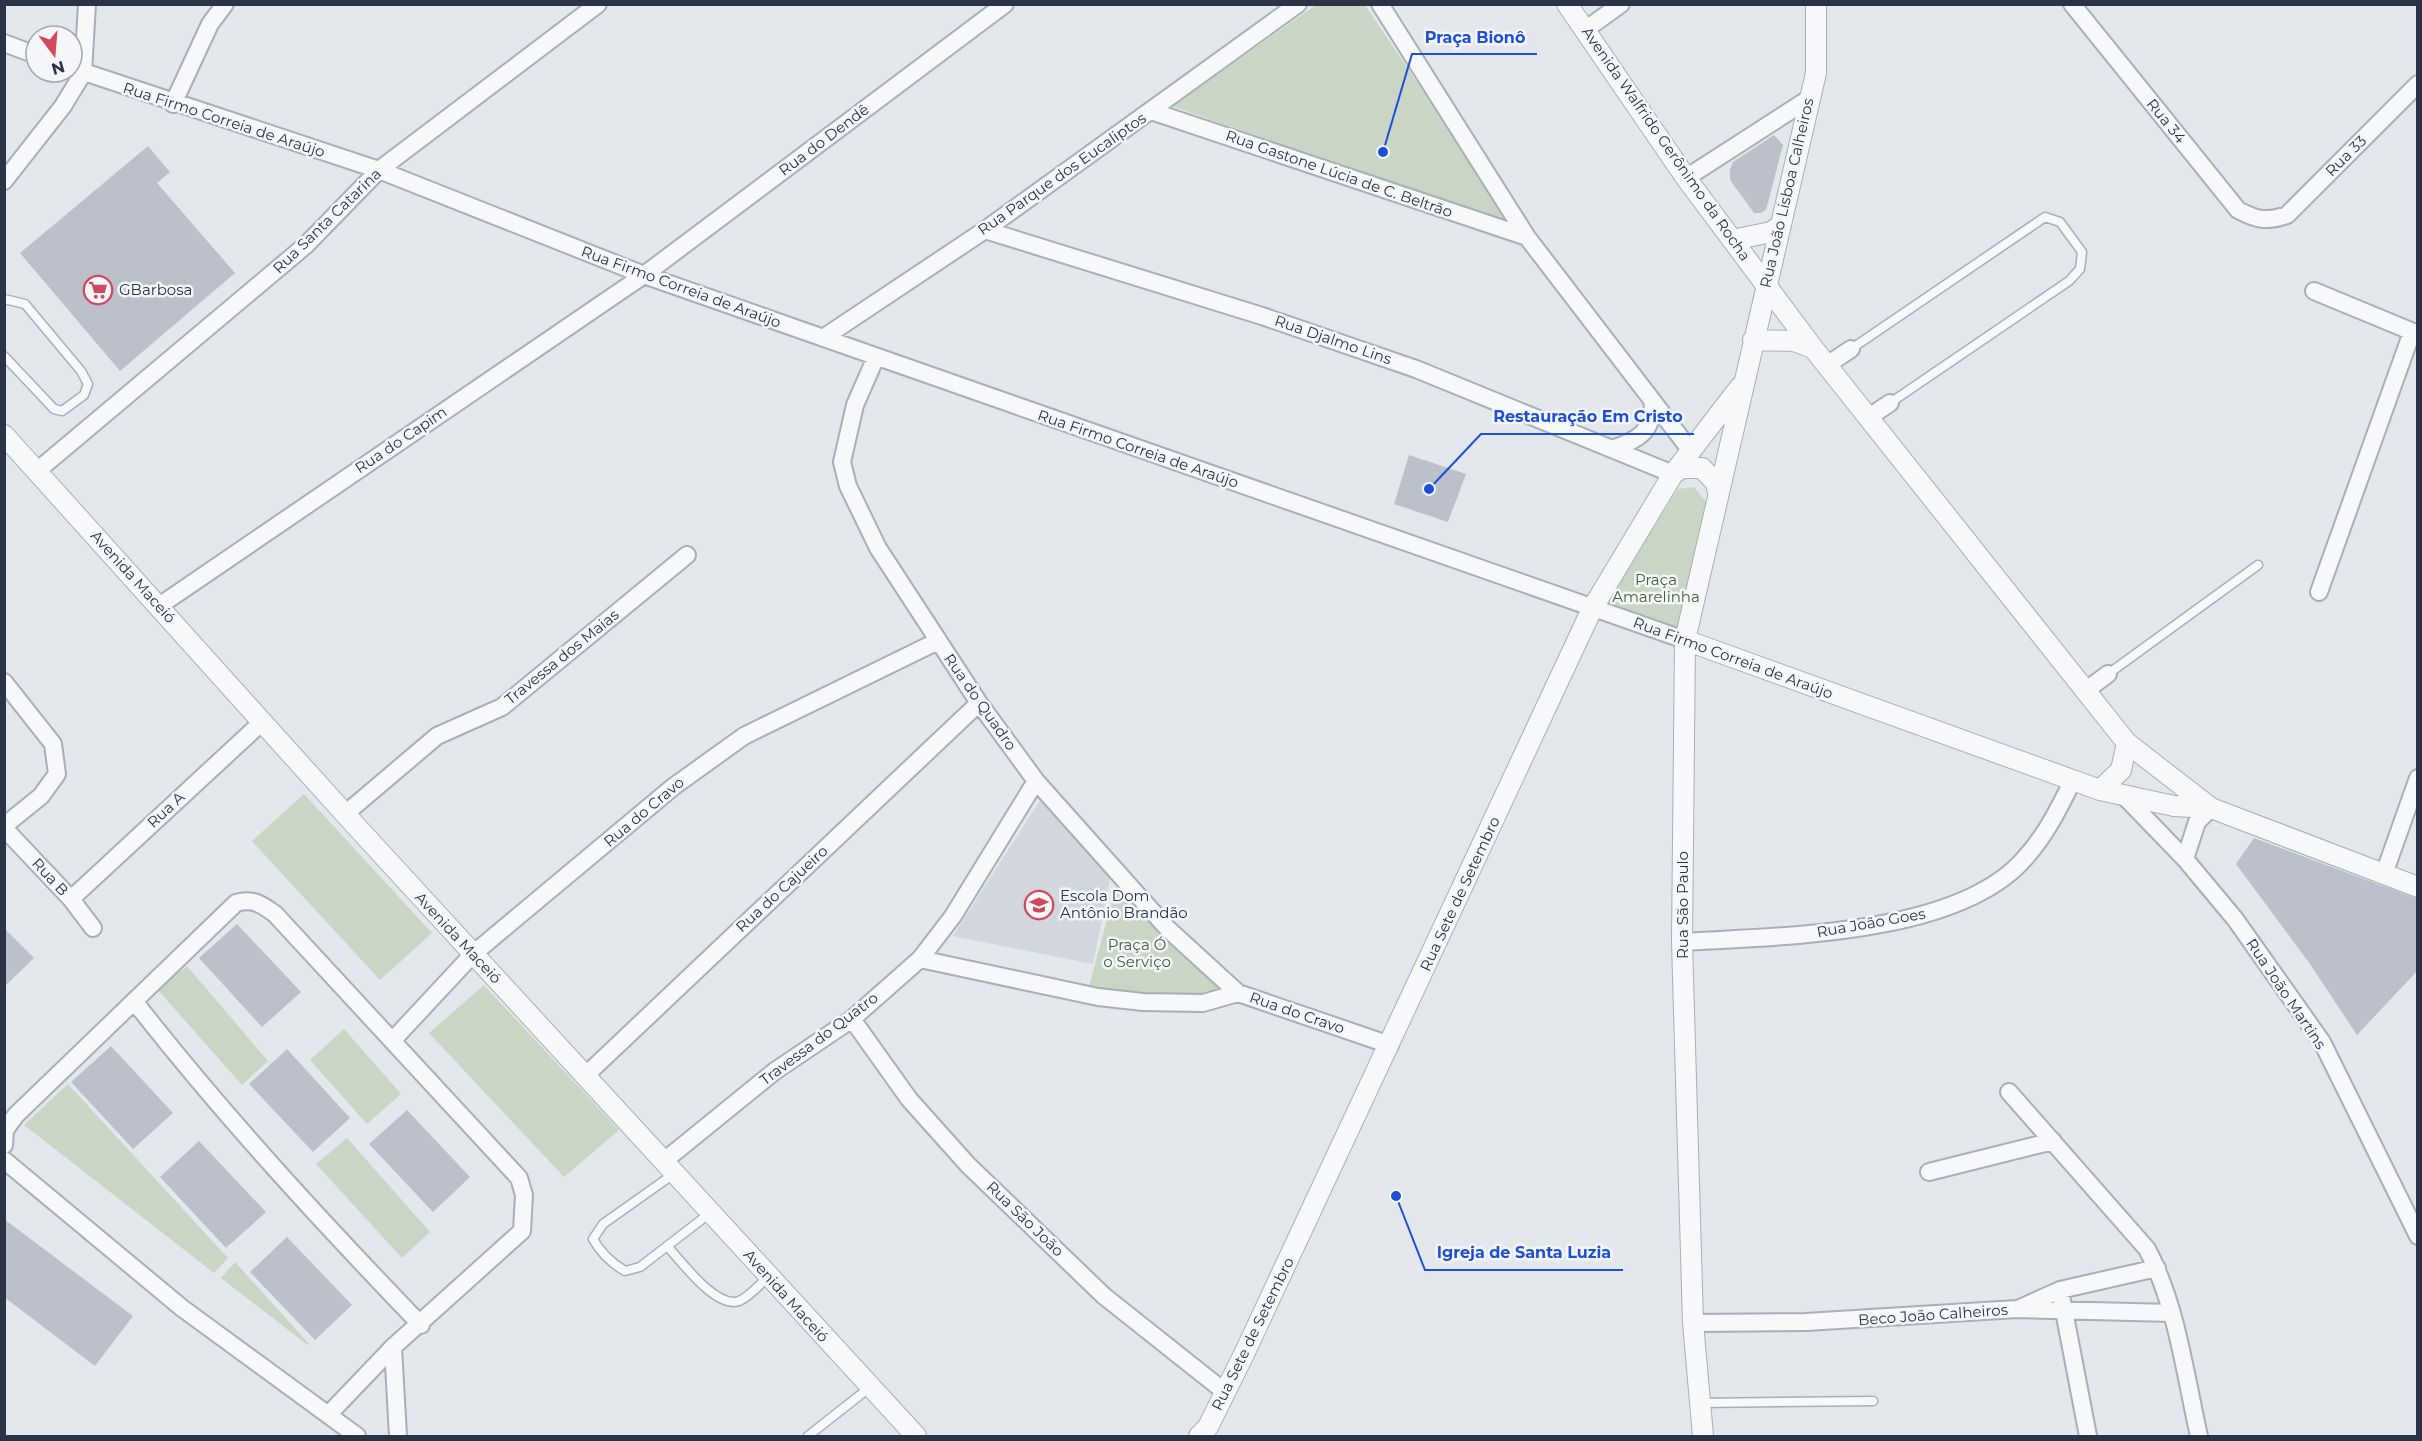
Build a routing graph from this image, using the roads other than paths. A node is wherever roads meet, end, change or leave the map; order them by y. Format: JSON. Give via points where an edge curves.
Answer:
{"nodes":[{"id":1,"x":87,"y":4,"type":"edge"},
{"id":2,"x":225,"y":4,"type":"edge"},
{"id":3,"x":598,"y":4,"type":"edge"},
{"id":4,"x":1005,"y":4,"type":"edge"},
{"id":5,"x":1298,"y":4,"type":"edge"},
{"id":6,"x":1380,"y":4,"type":"edge"},
{"id":7,"x":1567,"y":4,"type":"edge"},
{"id":8,"x":1621,"y":4,"type":"edge"},
{"id":9,"x":1815,"y":4,"type":"edge"},
{"id":10,"x":2072,"y":4,"type":"edge"},
{"id":11,"x":84,"y":26,"type":"edge"},
{"id":12,"x":1585,"y":30,"type":"junction"},
{"id":13,"x":4,"y":43,"type":"edge"},
{"id":14,"x":24,"y":50,"type":"edge"},
{"id":15,"x":84,"y":73,"type":"edge"},
{"id":16,"x":72,"y":84,"type":"edge"},
{"id":17,"x":2418,"y":84,"type":"edge"},
{"id":18,"x":1810,"y":98,"type":"junction"},
{"id":19,"x":173,"y":104,"type":"junction"},
{"id":20,"x":1151,"y":111,"type":"junction"},
{"id":21,"x":379,"y":170,"type":"junction"},
{"id":22,"x":1686,"y":178,"type":"junction"},
{"id":23,"x":4,"y":181,"type":"edge"},
{"id":24,"x":2271,"y":220,"type":"joint"},
{"id":25,"x":1780,"y":226,"type":"junction"},
{"id":26,"x":985,"y":230,"type":"junction"},
{"id":27,"x":1527,"y":237,"type":"junction"},
{"id":28,"x":1732,"y":240,"type":"junction"},
{"id":29,"x":644,"y":275,"type":"junction"},
{"id":30,"x":1766,"y":283,"type":"junction"},
{"id":31,"x":2314,"y":291,"type":"dead end"},
{"id":32,"x":4,"y":299,"type":"edge"},
{"id":33,"x":2415,"y":333,"type":"edge"},
{"id":34,"x":823,"y":338,"type":"junction"},
{"id":35,"x":1753,"y":340,"type":"junction"},
{"id":36,"x":1813,"y":348,"type":"junction"},
{"id":37,"x":1851,"y":349,"type":"joint"},
{"id":38,"x":4,"y":356,"type":"edge"},
{"id":39,"x":876,"y":357,"type":"junction"},
{"id":40,"x":1827,"y":365,"type":"junction"},
{"id":41,"x":8,"y":367,"type":"edge"},
{"id":42,"x":1745,"y":380,"type":"junction"},
{"id":43,"x":1653,"y":402,"type":"junction"},
{"id":44,"x":1890,"y":403,"type":"joint"},
{"id":45,"x":1869,"y":417,"type":"junction"},
{"id":46,"x":4,"y":435,"type":"edge"},
{"id":47,"x":1612,"y":449,"type":"junction"},
{"id":48,"x":1691,"y":451,"type":"junction"},
{"id":49,"x":37,"y":471,"type":"junction"},
{"id":50,"x":1673,"y":474,"type":"junction"},
{"id":51,"x":1718,"y":493,"type":"junction"},
{"id":52,"x":687,"y":555,"type":"dead end"},
{"id":53,"x":2258,"y":565,"type":"dead end"},
{"id":54,"x":2319,"y":592,"type":"dead end"},
{"id":55,"x":159,"y":606,"type":"junction"},
{"id":56,"x":1592,"y":609,"type":"junction"},
{"id":57,"x":1685,"y":640,"type":"junction"},
{"id":58,"x":938,"y":641,"type":"junction"},
{"id":59,"x":2108,"y":674,"type":"joint"},
{"id":60,"x":4,"y":682,"type":"edge"},
{"id":61,"x":2085,"y":691,"type":"junction"},
{"id":62,"x":979,"y":703,"type":"junction"},
{"id":63,"x":262,"y":722,"type":"junction"},
{"id":64,"x":2127,"y":743,"type":"junction"},
{"id":65,"x":2418,"y":778,"type":"edge"},
{"id":66,"x":2073,"y":780,"type":"junction"},
{"id":67,"x":1036,"y":781,"type":"junction"},
{"id":68,"x":2100,"y":790,"type":"junction"},
{"id":69,"x":2123,"y":795,"type":"junction"},
{"id":70,"x":2211,"y":808,"type":"junction"},
{"id":71,"x":345,"y":814,"type":"junction"},
{"id":72,"x":4,"y":827,"type":"edge"},
{"id":73,"x":2185,"y":860,"type":"junction"},
{"id":74,"x":2384,"y":874,"type":"junction"},
{"id":75,"x":2418,"y":887,"type":"edge"},
{"id":76,"x":70,"y":899,"type":"junction"},
{"id":77,"x":93,"y":928,"type":"dead end"},
{"id":78,"x":1682,"y":942,"type":"junction"},
{"id":79,"x":473,"y":954,"type":"junction"},
{"id":80,"x":920,"y":959,"type":"junction"},
{"id":81,"x":1238,"y":993,"type":"junction"},
{"id":82,"x":134,"y":1001,"type":"junction"},
{"id":83,"x":852,"y":1019,"type":"junction"},
{"id":84,"x":392,"y":1041,"type":"junction"},
{"id":85,"x":1390,"y":1045,"type":"junction"},
{"id":86,"x":586,"y":1075,"type":"junction"},
{"id":87,"x":2009,"y":1092,"type":"dead end"},
{"id":88,"x":2053,"y":1141,"type":"junction"},
{"id":89,"x":4,"y":1145,"type":"edge"},
{"id":90,"x":4,"y":1160,"type":"edge"},
{"id":91,"x":669,"y":1167,"type":"junction"},
{"id":92,"x":1929,"y":1172,"type":"dead end"},
{"id":93,"x":711,"y":1213,"type":"junction"},
{"id":94,"x":2415,"y":1226,"type":"edge"},
{"id":95,"x":667,"y":1246,"type":"junction"},
{"id":96,"x":2157,"y":1268,"type":"junction"},
{"id":97,"x":768,"y":1277,"type":"junction"},
{"id":98,"x":2060,"y":1290,"type":"junction"},
{"id":99,"x":2017,"y":1310,"type":"junction"},
{"id":100,"x":2064,"y":1311,"type":"junction"},
{"id":101,"x":2172,"y":1313,"type":"junction"},
{"id":102,"x":1694,"y":1323,"type":"junction"},
{"id":103,"x":420,"y":1325,"type":"junction"},
{"id":104,"x":393,"y":1347,"type":"junction"},
{"id":105,"x":869,"y":1388,"type":"junction"},
{"id":106,"x":1225,"y":1392,"type":"junction"},
{"id":107,"x":1874,"y":1401,"type":"dead end"},
{"id":108,"x":1700,"y":1404,"type":"junction"},
{"id":109,"x":328,"y":1415,"type":"junction"},
{"id":110,"x":1204,"y":1433,"type":"edge"},
{"id":111,"x":357,"y":1437,"type":"edge"},
{"id":112,"x":398,"y":1437,"type":"edge"},
{"id":113,"x":808,"y":1437,"type":"edge"},
{"id":114,"x":916,"y":1437,"type":"edge"},
{"id":115,"x":1703,"y":1437,"type":"edge"},
{"id":116,"x":2088,"y":1437,"type":"edge"},
{"id":117,"x":2199,"y":1437,"type":"edge"}],
"edges":[{"from":1,"to":11,"type":"street"},
{"from":2,"to":19,"type":"street","via":[[210,24]]},
{"from":3,"to":21,"type":"street","name":"Rua Santa Catarina"},
{"from":4,"to":29,"type":"street","name":"Rua do Dendê"},
{"from":5,"to":20,"type":"street","name":"Rua Parque dos Eucaliptos"},
{"from":6,"to":27,"type":"street"},
{"from":7,"to":12,"type":"street","name":"Avenida Walfrido Gerônimo da Rocha"},
{"from":8,"to":12,"type":"street"},
{"from":9,"to":18,"type":"street","name":"Rua João Lisboa Calheiros","via":[[1816,73]]},
{"from":10,"to":24,"type":"street","name":"Rua 34","via":[[2238,210],[2257,220]]},
{"from":12,"to":22,"type":"street","name":"Avenida Walfrido Gerônimo da Rocha"},
{"from":13,"to":14,"type":"street"},
{"from":15,"to":19,"type":"street","name":"Rua Firmo Correia de Araújo"},
{"from":16,"to":23,"type":"street","via":[[63,106]]},
{"from":17,"to":24,"type":"street","name":"Rua 33","via":[[2287,215]]},
{"from":18,"to":22,"type":"street"},
{"from":18,"to":25,"type":"street","name":"Rua João Lisboa Calheiros"},
{"from":19,"to":21,"type":"street","name":"Rua Firmo Correia de Araújo"},
{"from":20,"to":26,"type":"street","name":"Rua Parque dos Eucaliptos"},
{"from":20,"to":27,"type":"street","name":"Rua Gastone Lúcia de C. Beltrão"},
{"from":21,"to":29,"type":"street","name":"Rua Firmo Correia de Araújo"},
{"from":21,"to":49,"type":"street","name":"Rua Santa Catarina","via":[[306,244]]},
{"from":22,"to":28,"type":"street","name":"Avenida Walfrido Gerônimo da Rocha"},
{"from":25,"to":28,"type":"street","via":[[1771,232]]},
{"from":25,"to":30,"type":"street","name":"Rua João Lisboa Calheiros"},
{"from":26,"to":34,"type":"street","name":"Rua Parque dos Eucaliptos"},
{"from":26,"to":47,"type":"street","name":"Rua Djalmo Lins","via":[[1405,365]]},
{"from":27,"to":43,"type":"street"},
{"from":28,"to":30,"type":"street","name":"Avenida Walfrido Gerônimo da Rocha"},
{"from":29,"to":34,"type":"street","name":"Rua Firmo Correia de Araújo"},
{"from":29,"to":55,"type":"street","name":"Rua do Capim"},
{"from":30,"to":35,"type":"street","name":"Rua João Lisboa Calheiros"},
{"from":30,"to":36,"type":"street","name":"Rua Firmo Correia de Araújo"},
{"from":31,"to":33,"type":"street"},
{"from":32,"to":41,"type":"lane","via":[[25,304],[88,384],[84,395],[62,411],[54,409]]},
{"from":33,"to":54,"type":"street"},
{"from":34,"to":39,"type":"street","name":"Rua Firmo Correia de Araújo"},
{"from":35,"to":36,"type":"street","via":[[1794,341]]},
{"from":35,"to":42,"type":"street","name":"Rua João Lisboa Calheiros"},
{"from":36,"to":40,"type":"street","name":"Rua Firmo Correia de Araújo"},
{"from":37,"to":40,"type":"street"},
{"from":37,"to":44,"type":"lane","via":[[2045,218],[2060,222],[2082,252],[2080,269],[2069,281]]},
{"from":38,"to":41,"type":"lane"},
{"from":39,"to":56,"type":"street","name":"Rua Firmo Correia de Araújo"},
{"from":39,"to":58,"type":"street","name":"Rua do Quadro","via":[[855,405],[842,462],[848,486],[878,548]]},
{"from":40,"to":45,"type":"street","name":"Rua Firmo Correia de Araújo"},
{"from":42,"to":48,"type":"street","name":"Rua Sete de Setembro"},
{"from":42,"to":51,"type":"street","name":"Rua São Paulo"},
{"from":43,"to":47,"type":"street","via":[[1648,427],[1636,440]]},
{"from":43,"to":48,"type":"street"},
{"from":44,"to":45,"type":"street"},
{"from":45,"to":61,"type":"street","name":"Rua Firmo Correia de Araújo"},
{"from":46,"to":49,"type":"street","name":"Avenida Maceió"},
{"from":47,"to":50,"type":"street","name":"Rua Djalmo Lins"},
{"from":48,"to":50,"type":"street","name":"Rua Sete de Setembro"},
{"from":49,"to":55,"type":"street","name":"Avenida Maceió"},
{"from":50,"to":51,"type":"street","via":[[1682,468],[1702,468],[1716,483]]},
{"from":50,"to":56,"type":"street","name":"Rua Sete de Setembro"},
{"from":51,"to":57,"type":"street","name":"Rua São Paulo"},
{"from":52,"to":71,"type":"street","name":"Travessa dos Maias","via":[[502,707],[437,736]]},
{"from":53,"to":59,"type":"lane"},
{"from":55,"to":63,"type":"street","name":"Avenida Maceió"},
{"from":56,"to":57,"type":"street","name":"Rua Firmo Correia de Araújo"},
{"from":56,"to":85,"type":"street","name":"Rua Sete de Setembro"},
{"from":57,"to":66,"type":"street","name":"Rua Firmo Correia de Araújo"},
{"from":57,"to":78,"type":"street","name":"Rua São Paulo"},
{"from":58,"to":62,"type":"street","name":"Rua do Quadro"},
{"from":58,"to":79,"type":"street","name":"Rua do Cravo","via":[[744,736],[673,787]]},
{"from":59,"to":61,"type":"street"},
{"from":60,"to":72,"type":"street","via":[[53,744],[57,774],[41,796]]},
{"from":61,"to":64,"type":"street","name":"Rua Firmo Correia de Araújo"},
{"from":62,"to":67,"type":"street","name":"Rua do Quadro"},
{"from":62,"to":86,"type":"street","name":"Rua do Cajueiro"},
{"from":63,"to":71,"type":"street","name":"Avenida Maceió"},
{"from":63,"to":76,"type":"street","name":"Rua A"},
{"from":64,"to":68,"type":"street","via":[[2121,770]]},
{"from":64,"to":70,"type":"street","name":"Rua Firmo Correia de Araújo"},
{"from":65,"to":74,"type":"street"},
{"from":66,"to":68,"type":"street","name":"Rua Firmo Correia de Araújo"},
{"from":66,"to":78,"type":"street","name":"Rua João Goes","via":[[2051,824],[2025,860],[1976,896],[1943,909],[1888,922],[1811,934]]},
{"from":67,"to":80,"type":"street","name":"Travessa do Quatro","via":[[952,916]]},
{"from":67,"to":81,"type":"street","name":"Rua do Quadro","via":[[1168,929]]},
{"from":68,"to":69,"type":"street","name":"Rua Firmo Correia de Araújo"},
{"from":69,"to":70,"type":"street","name":"Rua Firmo Correia de Araújo","via":[[2174,806]]},
{"from":69,"to":73,"type":"street","name":"Rua João Martins"},
{"from":70,"to":73,"type":"street","via":[[2196,822]]},
{"from":70,"to":74,"type":"street","name":"Rua Firmo Correia de Araújo"},
{"from":71,"to":79,"type":"street","name":"Avenida Maceió"},
{"from":72,"to":76,"type":"street","name":"Rua B"},
{"from":73,"to":94,"type":"street","name":"Rua João Martins","via":[[2235,919],[2322,1042]]},
{"from":74,"to":75,"type":"street","name":"Rua Firmo Correia de Araújo"},
{"from":76,"to":77,"type":"street","name":"Rua B"},
{"from":78,"to":102,"type":"street","name":"Rua São Paulo"},
{"from":79,"to":84,"type":"street","name":"Rua do Cravo"},
{"from":79,"to":86,"type":"street","name":"Avenida Maceió"},
{"from":80,"to":81,"type":"street","name":"Rua do Cravo","via":[[1098,997],[1143,1002],[1203,1003]]},
{"from":80,"to":83,"type":"street","name":"Travessa do Quatro"},
{"from":81,"to":85,"type":"street","name":"Rua do Cravo"},
{"from":82,"to":84,"type":"street","via":[[236,903],[248,899],[275,914]]},
{"from":82,"to":89,"type":"street","via":[[16,1115],[5,1130]]},
{"from":82,"to":103,"type":"street","via":[[180,1060],[328,1228]]},
{"from":83,"to":91,"type":"street","name":"Travessa do Quatro","via":[[775,1071]]},
{"from":83,"to":106,"type":"street","name":"Rua São João","via":[[909,1099],[968,1165],[1104,1296]]},
{"from":84,"to":103,"type":"street","via":[[519,1178],[524,1195],[522,1231]]},
{"from":85,"to":106,"type":"street","name":"Rua Sete de Setembro"},
{"from":86,"to":91,"type":"street","name":"Avenida Maceió"},
{"from":87,"to":88,"type":"street"},
{"from":88,"to":92,"type":"street"},
{"from":88,"to":96,"type":"street","via":[[2147,1249]]},
{"from":90,"to":109,"type":"street","via":[[182,1308]]},
{"from":91,"to":93,"type":"street","name":"Avenida Maceió"},
{"from":91,"to":95,"type":"lane","via":[[603,1224],[593,1239],[613,1264],[625,1271],[640,1267]]},
{"from":93,"to":95,"type":"lane"},
{"from":93,"to":97,"type":"street","name":"Avenida Maceió"},
{"from":95,"to":97,"type":"lane","via":[[716,1298],[741,1301]]},
{"from":96,"to":98,"type":"street"},
{"from":96,"to":101,"type":"street"},
{"from":97,"to":105,"type":"street","name":"Avenida Maceió"},
{"from":98,"to":99,"type":"street"},
{"from":98,"to":100,"type":"street"},
{"from":99,"to":100,"type":"street","name":"Beco João Calheiros"},
{"from":99,"to":102,"type":"street","name":"Beco João Calheiros","via":[[1806,1323]]},
{"from":100,"to":101,"type":"street","name":"Beco João Calheiros"},
{"from":100,"to":116,"type":"street"},
{"from":101,"to":117,"type":"street"},
{"from":102,"to":108,"type":"street","name":"Rua São Paulo"},
{"from":103,"to":104,"type":"street"},
{"from":104,"to":109,"type":"street"},
{"from":104,"to":112,"type":"street"},
{"from":105,"to":113,"type":"lane"},
{"from":105,"to":114,"type":"street","name":"Avenida Maceió"},
{"from":106,"to":110,"type":"street","name":"Rua Sete de Setembro"},
{"from":107,"to":108,"type":"lane"},
{"from":108,"to":115,"type":"street","name":"Rua São Paulo"},
{"from":109,"to":111,"type":"street"}]}
